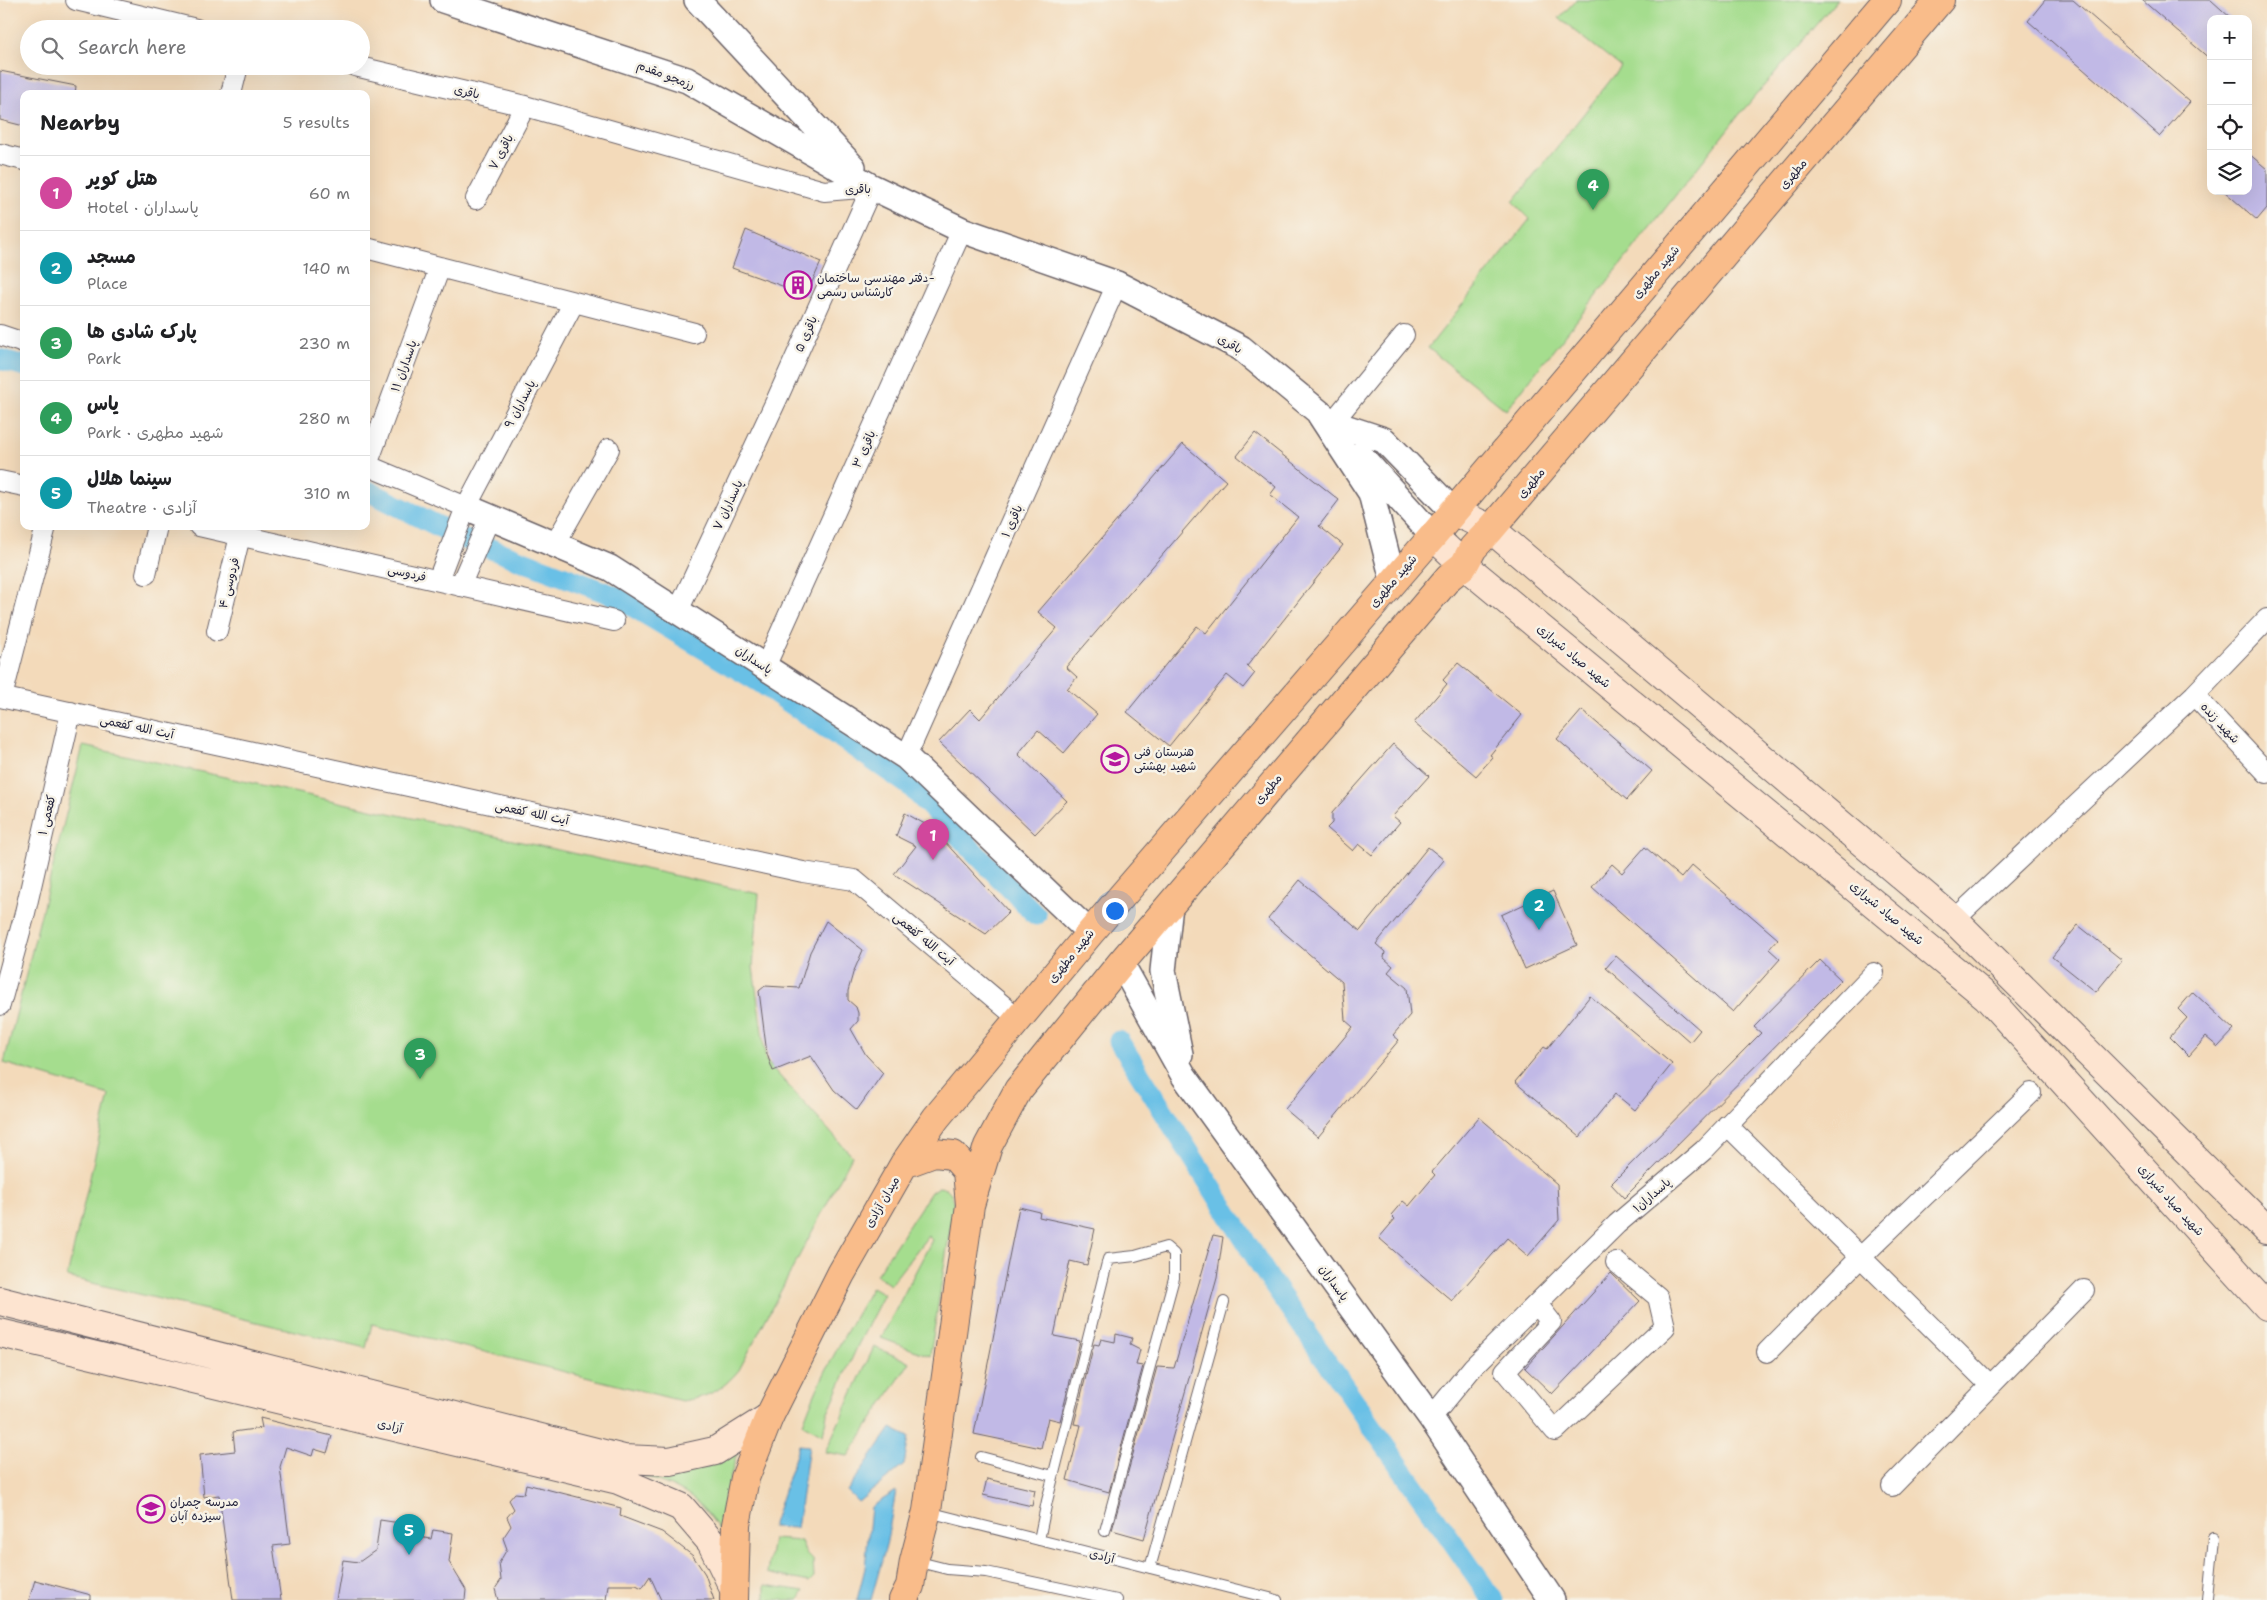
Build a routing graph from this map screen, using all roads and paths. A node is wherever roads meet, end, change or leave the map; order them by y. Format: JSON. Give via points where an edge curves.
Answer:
{"nodes":[{"id":1,"x":76,"y":0,"type":"edge"},
{"id":2,"x":443,"y":0,"type":"edge"},
{"id":3,"x":697,"y":0,"type":"edge"},
{"id":4,"x":1887,"y":0,"type":"edge"},
{"id":5,"x":1940,"y":0,"type":"edge"},
{"id":6,"x":159,"y":20,"type":"edge"},
{"id":7,"x":370,"y":70,"type":"edge"},
{"id":8,"x":236,"y":75,"type":"edge"},
{"id":9,"x":232,"y":90,"type":"edge"},
{"id":10,"x":525,"y":106,"type":"junction"},
{"id":11,"x":0,"y":154,"type":"edge"},
{"id":12,"x":20,"y":159,"type":"edge"},
{"id":13,"x":872,"y":187,"type":"junction"},
{"id":14,"x":476,"y":199,"type":"dead end"},
{"id":15,"x":962,"y":230,"type":"junction"},
{"id":16,"x":370,"y":249,"type":"edge"},
{"id":17,"x":440,"y":267,"type":"junction"},
{"id":18,"x":1117,"y":284,"type":"junction"},
{"id":19,"x":574,"y":302,"type":"junction"},
{"id":20,"x":694,"y":333,"type":"dead end"},
{"id":21,"x":1404,"y":334,"type":"dead end"},
{"id":22,"x":0,"y":335,"type":"edge"},
{"id":23,"x":20,"y":342,"type":"edge"},
{"id":24,"x":777,"y":399,"type":"joint"},
{"id":25,"x":1326,"y":419,"type":"junction"},
{"id":26,"x":609,"y":449,"type":"dead end"},
{"id":27,"x":370,"y":457,"type":"edge"},
{"id":28,"x":370,"y":466,"type":"edge"},
{"id":29,"x":0,"y":481,"type":"edge"},
{"id":30,"x":20,"y":485,"type":"edge"},
{"id":31,"x":466,"y":507,"type":"junction"},
{"id":32,"x":1453,"y":511,"type":"junction"},
{"id":33,"x":490,"y":518,"type":"junction"},
{"id":34,"x":1491,"y":529,"type":"junction"},
{"id":35,"x":45,"y":530,"type":"edge"},
{"id":36,"x":156,"y":530,"type":"edge"},
{"id":37,"x":216,"y":530,"type":"edge"},
{"id":38,"x":240,"y":536,"type":"junction"},
{"id":39,"x":1433,"y":536,"type":"junction"},
{"id":40,"x":555,"y":544,"type":"junction"},
{"id":41,"x":1464,"y":565,"type":"junction"},
{"id":42,"x":146,"y":574,"type":"dead end"},
{"id":43,"x":438,"y":580,"type":"junction"},
{"id":44,"x":1394,"y":580,"type":"junction"},
{"id":45,"x":460,"y":585,"type":"junction"},
{"id":46,"x":678,"y":611,"type":"junction"},
{"id":47,"x":2267,"y":619,"type":"edge"},
{"id":48,"x":614,"y":621,"type":"dead end"},
{"id":49,"x":217,"y":631,"type":"dead end"},
{"id":50,"x":765,"y":667,"type":"junction"},
{"id":51,"x":2194,"y":695,"type":"junction"},
{"id":52,"x":1,"y":697,"type":"edge"},
{"id":53,"x":71,"y":712,"type":"junction"},
{"id":54,"x":906,"y":757,"type":"junction"},
{"id":55,"x":2267,"y":773,"type":"edge"},
{"id":56,"x":1170,"y":905,"type":"junction"},
{"id":57,"x":1954,"y":920,"type":"junction"},
{"id":58,"x":1090,"y":933,"type":"junction"},
{"id":59,"x":1121,"y":963,"type":"junction"},
{"id":60,"x":1874,"y":973,"type":"dead end"},
{"id":61,"x":0,"y":1005,"type":"edge"},
{"id":62,"x":1019,"y":1019,"type":"junction"},
{"id":63,"x":1184,"y":1076,"type":"junction"},
{"id":64,"x":2031,"y":1093,"type":"dead end"},
{"id":65,"x":1727,"y":1125,"type":"junction"},
{"id":66,"x":904,"y":1164,"type":"junction"},
{"id":67,"x":970,"y":1205,"type":"junction"},
{"id":68,"x":2267,"y":1230,"type":"edge"},
{"id":69,"x":1860,"y":1257,"type":"junction"},
{"id":70,"x":1616,"y":1262,"type":"dead end"},
{"id":71,"x":2084,"y":1290,"type":"dead end"},
{"id":72,"x":0,"y":1301,"type":"edge"},
{"id":73,"x":1224,"y":1302,"type":"dead end"},
{"id":74,"x":1537,"y":1304,"type":"junction"},
{"id":75,"x":2267,"y":1306,"type":"edge"},
{"id":76,"x":0,"y":1333,"type":"edge"},
{"id":77,"x":1767,"y":1352,"type":"dead end"},
{"id":78,"x":1990,"y":1385,"type":"junction"},
{"id":79,"x":769,"y":1417,"type":"junction"},
{"id":80,"x":1431,"y":1418,"type":"junction"},
{"id":81,"x":980,"y":1457,"type":"dead end"},
{"id":82,"x":1053,"y":1476,"type":"junction"},
{"id":83,"x":1892,"y":1486,"type":"dead end"},
{"id":84,"x":927,"y":1511,"type":"junction"},
{"id":85,"x":1105,"y":1531,"type":"dead end"},
{"id":86,"x":2214,"y":1537,"type":"dead end"},
{"id":87,"x":1039,"y":1540,"type":"junction"},
{"id":88,"x":1150,"y":1568,"type":"junction"},
{"id":89,"x":908,"y":1587,"type":"edge"},
{"id":90,"x":734,"y":1595,"type":"edge"},
{"id":91,"x":1117,"y":1600,"type":"edge"},
{"id":92,"x":1277,"y":1600,"type":"edge"},
{"id":93,"x":1552,"y":1600,"type":"edge"},
{"id":94,"x":2208,"y":1600,"type":"edge"}],
"edges":[{"from":1,"to":6,"type":"street"},
{"from":2,"to":13,"type":"street","name":"رزمجو مقدم","via":[[687,80]]},
{"from":3,"to":13,"type":"street"},
{"from":4,"to":32,"type":"main road","name":"شهید مطهری"},
{"from":5,"to":34,"type":"main road","name":"مطهری"},
{"from":7,"to":10,"type":"street","name":"باقری"},
{"from":8,"to":9,"type":"street"},
{"from":10,"to":13,"type":"street","name":"باقری","via":[[824,191]]},
{"from":10,"to":14,"type":"street","name":"باقری ۷"},
{"from":11,"to":12,"type":"street"},
{"from":13,"to":15,"type":"street","name":"باقری"},
{"from":13,"to":24,"type":"street","name":"باقری ۵"},
{"from":15,"to":18,"type":"street","name":"باقری"},
{"from":15,"to":50,"type":"street","name":"باقری ۳"},
{"from":16,"to":17,"type":"street"},
{"from":17,"to":19,"type":"street"},
{"from":17,"to":27,"type":"street","name":"پاسداران ۱۱"},
{"from":18,"to":25,"type":"street","name":"باقری","via":[[1241,348]]},
{"from":18,"to":54,"type":"street","name":"باقری ۱"},
{"from":19,"to":20,"type":"street"},
{"from":19,"to":31,"type":"street","name":"پاسداران ۹"},
{"from":21,"to":25,"type":"street"},
{"from":22,"to":23,"type":"street"},
{"from":24,"to":46,"type":"street","name":"پاسداران ۷"},
{"from":25,"to":32,"type":"street","via":[[1384,440]]},
{"from":25,"to":39,"type":"street","name":"باقری"},
{"from":25,"to":44,"type":"street","via":[[1371,494]]},
{"from":26,"to":40,"type":"street"},
{"from":28,"to":31,"type":"street","name":"پاسداران"},
{"from":29,"to":30,"type":"street"},
{"from":31,"to":33,"type":"street","name":"پاسداران"},
{"from":31,"to":43,"type":"street","name":"پاسداران ۹"},
{"from":32,"to":34,"type":"main road"},
{"from":32,"to":39,"type":"main road","name":"شهید مطهری"},
{"from":33,"to":40,"type":"street","name":"پاسداران"},
{"from":33,"to":45,"type":"street"},
{"from":34,"to":41,"type":"main road","name":"مطهری","via":[[1473,548]]},
{"from":34,"to":57,"type":"main road"},
{"from":35,"to":52,"type":"street"},
{"from":36,"to":42,"type":"street"},
{"from":37,"to":38,"type":"street","name":"فردوسی"},
{"from":38,"to":43,"type":"street","name":"فردوسی"},
{"from":38,"to":49,"type":"street","name":"فردوسی ۴"},
{"from":39,"to":41,"type":"main road","name":"شهید صیاد شیرازی"},
{"from":39,"to":44,"type":"main road","name":"شهید مطهری"},
{"from":40,"to":46,"type":"street","name":"پاسداران","via":[[610,568]]},
{"from":41,"to":56,"type":"main road","name":"مطهری","via":[[1449,577]]},
{"from":41,"to":75,"type":"main road","name":"شهید صیاد شیرازی","via":[[1988,997]]},
{"from":43,"to":45,"type":"street","name":"فردوسی"},
{"from":44,"to":58,"type":"main road","name":"شهید مطهری"},
{"from":45,"to":48,"type":"street","name":"فردوسی"},
{"from":46,"to":50,"type":"street","name":"پاسداران"},
{"from":47,"to":51,"type":"street"},
{"from":50,"to":54,"type":"street","name":"پاسداران"},
{"from":51,"to":55,"type":"street","name":"شهید زنده"},
{"from":51,"to":57,"type":"street"},
{"from":52,"to":53,"type":"street","name":"آیت الله کفعمی"},
{"from":53,"to":61,"type":"street","name":"کفعمی ۱","via":[[24,917]]},
{"from":53,"to":62,"type":"street","name":"آیت الله کفعمی","via":[[803,872],[854,880]]},
{"from":54,"to":58,"type":"street","name":"پاسداران"},
{"from":56,"to":59,"type":"main road","name":"مطهری"},
{"from":56,"to":63,"type":"street","via":[[1163,972]]},
{"from":57,"to":68,"type":"main road"},
{"from":58,"to":59,"type":"main road"},
{"from":58,"to":62,"type":"main road","name":"شهید مطهری"},
{"from":59,"to":63,"type":"street","name":"پاسداران"},
{"from":59,"to":67,"type":"main road","via":[[1018,1090],[988,1146]]},
{"from":60,"to":65,"type":"street","name":"پاسداران۱"},
{"from":62,"to":66,"type":"main road","name":"شهید مطهری","via":[[936,1118]]},
{"from":63,"to":80,"type":"street","name":"پاسداران"},
{"from":64,"to":69,"type":"street"},
{"from":65,"to":69,"type":"street"},
{"from":65,"to":74,"type":"street","name":"پاسداران۱","via":[[1704,1150],[1618,1224]]},
{"from":66,"to":67,"type":"main road","name":"میدان آزادی","via":[[934,1152],[953,1155],[967,1171]]},
{"from":66,"to":79,"type":"main road","name":"میدان آزادی","via":[[841,1274]]},
{"from":67,"to":84,"type":"main road","name":"میدان آزادی"},
{"from":69,"to":77,"type":"street"},
{"from":69,"to":78,"type":"street"},
{"from":70,"to":74,"type":"street","via":[[1658,1297],[1665,1327],[1555,1431],[1505,1371],[1551,1322]]},
{"from":71,"to":78,"type":"street"},
{"from":72,"to":79,"type":"main road","name":"آزادی","via":[[624,1459],[670,1461],[715,1451]]},
{"from":73,"to":88,"type":"lane"},
{"from":74,"to":80,"type":"street","name":"پاسداران۱","via":[[1459,1382]]},
{"from":76,"to":90,"type":"main road","name":"آزادی","via":[[618,1480],[681,1507],[711,1542]]},
{"from":78,"to":83,"type":"street"},
{"from":79,"to":90,"type":"main road","name":"میدان آزادی","via":[[745,1478],[736,1525]]},
{"from":80,"to":93,"type":"street","name":"پاسداران"},
{"from":81,"to":82,"type":"lane"},
{"from":82,"to":85,"type":"lane","via":[[1108,1259],[1135,1256],[1166,1247],[1174,1254],[1174,1278]]},
{"from":82,"to":87,"type":"lane"},
{"from":84,"to":87,"type":"lane","name":"آزادی"},
{"from":84,"to":89,"type":"main road","name":"میدان آزادی"},
{"from":86,"to":94,"type":"lane"},
{"from":87,"to":88,"type":"lane","name":"آزادی"},
{"from":88,"to":92,"type":"lane","name":"آزادی"},
{"from":89,"to":91,"type":"lane","via":[[947,1569],[986,1572]]}]}
